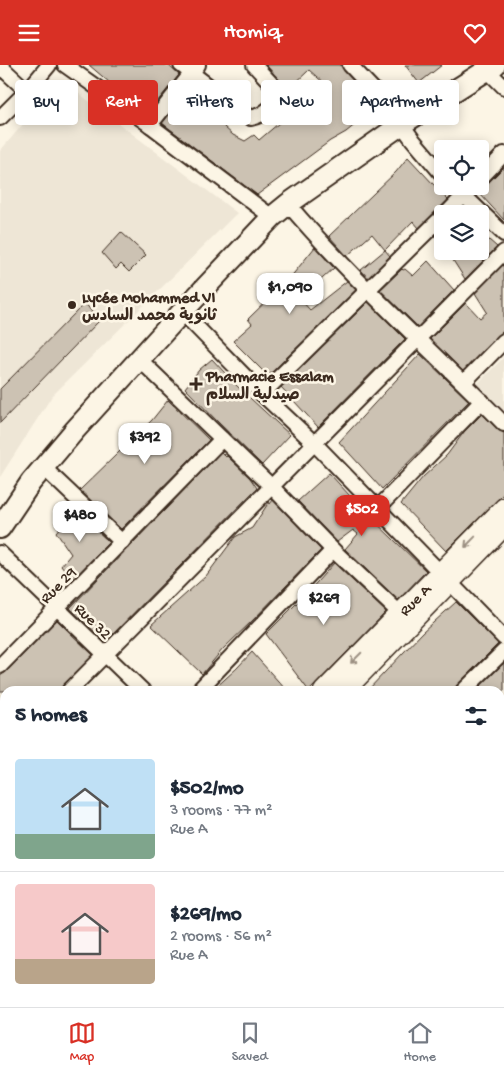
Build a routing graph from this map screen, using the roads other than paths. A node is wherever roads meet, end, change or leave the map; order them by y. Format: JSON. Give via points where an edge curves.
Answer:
{"nodes":[{"id":1,"x":50,"y":65,"type":"edge"},
{"id":2,"x":65,"y":65,"type":"edge"},
{"id":3,"x":254,"y":65,"type":"edge"},
{"id":4,"x":350,"y":65,"type":"edge"},
{"id":5,"x":0,"y":66,"type":"edge"},
{"id":6,"x":491,"y":67,"type":"edge"},
{"id":7,"x":190,"y":68,"type":"edge"},
{"id":8,"x":15,"y":80,"type":"edge"},
{"id":9,"x":37,"y":80,"type":"edge"},
{"id":10,"x":364,"y":80,"type":"edge"},
{"id":11,"x":88,"y":81,"type":"edge"},
{"id":12,"x":459,"y":87,"type":"edge"},
{"id":13,"x":504,"y":87,"type":"edge"},
{"id":14,"x":15,"y":103,"type":"edge"},
{"id":15,"x":158,"y":114,"type":"edge"},
{"id":16,"x":0,"y":118,"type":"edge"},
{"id":17,"x":150,"y":125,"type":"edge"},
{"id":18,"x":401,"y":125,"type":"edge"},
{"id":19,"x":403,"y":125,"type":"edge"},
{"id":20,"x":504,"y":154,"type":"edge"},
{"id":21,"x":434,"y":165,"type":"edge"},
{"id":22,"x":489,"y":170,"type":"edge"},
{"id":23,"x":468,"y":195,"type":"edge"},
{"id":24,"x":288,"y":203,"type":"junction"},
{"id":25,"x":272,"y":217,"type":"junction"},
{"id":26,"x":434,"y":225,"type":"edge"},
{"id":27,"x":504,"y":234,"type":"edge"},
{"id":28,"x":504,"y":252,"type":"edge"},
{"id":29,"x":369,"y":291,"type":"junction"},
{"id":30,"x":182,"y":313,"type":"junction"},
{"id":31,"x":417,"y":339,"type":"junction"},
{"id":32,"x":504,"y":341,"type":"edge"},
{"id":33,"x":140,"y":360,"type":"junction"},
{"id":34,"x":464,"y":382,"type":"junction"},
{"id":35,"x":262,"y":394,"type":"junction"},
{"id":36,"x":482,"y":401,"type":"junction"},
{"id":37,"x":504,"y":423,"type":"edge"},
{"id":38,"x":222,"y":439,"type":"junction"},
{"id":39,"x":315,"y":444,"type":"junction"},
{"id":40,"x":44,"y":467,"type":"junction"},
{"id":41,"x":272,"y":487,"type":"junction"},
{"id":42,"x":504,"y":507,"type":"edge"},
{"id":43,"x":377,"y":509,"type":"junction"},
{"id":44,"x":504,"y":527,"type":"edge"},
{"id":45,"x":0,"y":528,"type":"edge"},
{"id":46,"x":122,"y":542,"type":"junction"},
{"id":47,"x":333,"y":550,"type":"junction"},
{"id":48,"x":0,"y":553,"type":"edge"},
{"id":49,"x":445,"y":577,"type":"junction"},
{"id":50,"x":56,"y":609,"type":"junction"},
{"id":51,"x":406,"y":619,"type":"junction"},
{"id":52,"x":504,"y":637,"type":"edge"},
{"id":53,"x":504,"y":651,"type":"edge"},
{"id":54,"x":105,"y":655,"type":"junction"},
{"id":55,"x":0,"y":666,"type":"edge"},
{"id":56,"x":73,"y":686,"type":"edge"},
{"id":57,"x":138,"y":686,"type":"edge"},
{"id":58,"x":203,"y":686,"type":"edge"},
{"id":59,"x":329,"y":686,"type":"edge"},
{"id":60,"x":349,"y":686,"type":"edge"},
{"id":61,"x":468,"y":686,"type":"edge"}],
"edges":[{"from":1,"to":9,"type":"street"},
{"from":2,"to":11,"type":"street"},
{"from":3,"to":7,"type":"street","via":[[280,93],[276,102],[255,118],[248,116]]},
{"from":4,"to":10,"type":"street"},
{"from":5,"to":8,"type":"street"},
{"from":6,"to":12,"type":"main road"},
{"from":6,"to":13,"type":"street"},
{"from":7,"to":15,"type":"street"},
{"from":14,"to":16,"type":"street"},
{"from":17,"to":25,"type":"street"},
{"from":18,"to":24,"type":"main road"},
{"from":19,"to":21,"type":"street"},
{"from":20,"to":22,"type":"street"},
{"from":23,"to":27,"type":"street"},
{"from":24,"to":25,"type":"main road"},
{"from":24,"to":29,"type":"street","via":[[317,239]]},
{"from":25,"to":30,"type":"main road"},
{"from":26,"to":29,"type":"street"},
{"from":28,"to":31,"type":"street"},
{"from":29,"to":31,"type":"street"},
{"from":29,"to":35,"type":"street"},
{"from":30,"to":33,"type":"main road"},
{"from":30,"to":35,"type":"street"},
{"from":31,"to":34,"type":"street"},
{"from":31,"to":39,"type":"street"},
{"from":32,"to":34,"type":"street"},
{"from":33,"to":38,"type":"street"},
{"from":33,"to":40,"type":"main road"},
{"from":34,"to":36,"type":"street"},
{"from":35,"to":39,"type":"street"},
{"from":36,"to":37,"type":"street"},
{"from":36,"to":43,"type":"street"},
{"from":38,"to":41,"type":"street"},
{"from":38,"to":46,"type":"street","name":"Rue 29"},
{"from":39,"to":41,"type":"street"},
{"from":39,"to":43,"type":"street"},
{"from":40,"to":45,"type":"main road"},
{"from":40,"to":46,"type":"street"},
{"from":41,"to":47,"type":"street"},
{"from":41,"to":54,"type":"street"},
{"from":42,"to":49,"type":"street","name":"Rue A","one_way":true},
{"from":43,"to":49,"type":"street"},
{"from":44,"to":49,"type":"street","name":"Rue A"},
{"from":46,"to":50,"type":"street","name":"Rue 29"},
{"from":47,"to":51,"type":"street"},
{"from":47,"to":58,"type":"street"},
{"from":48,"to":50,"type":"street","name":"Rue 32"},
{"from":49,"to":51,"type":"street","name":"Rue A"},
{"from":49,"to":52,"type":"street"},
{"from":50,"to":54,"type":"street","name":"Rue 32"},
{"from":50,"to":55,"type":"street","name":"Rue 29"},
{"from":51,"to":59,"type":"street","name":"Rue A","one_way":true},
{"from":51,"to":60,"type":"street","name":"Rue A"},
{"from":53,"to":61,"type":"street"},
{"from":54,"to":56,"type":"street"},
{"from":54,"to":57,"type":"street","name":"Rue 32"}]}
